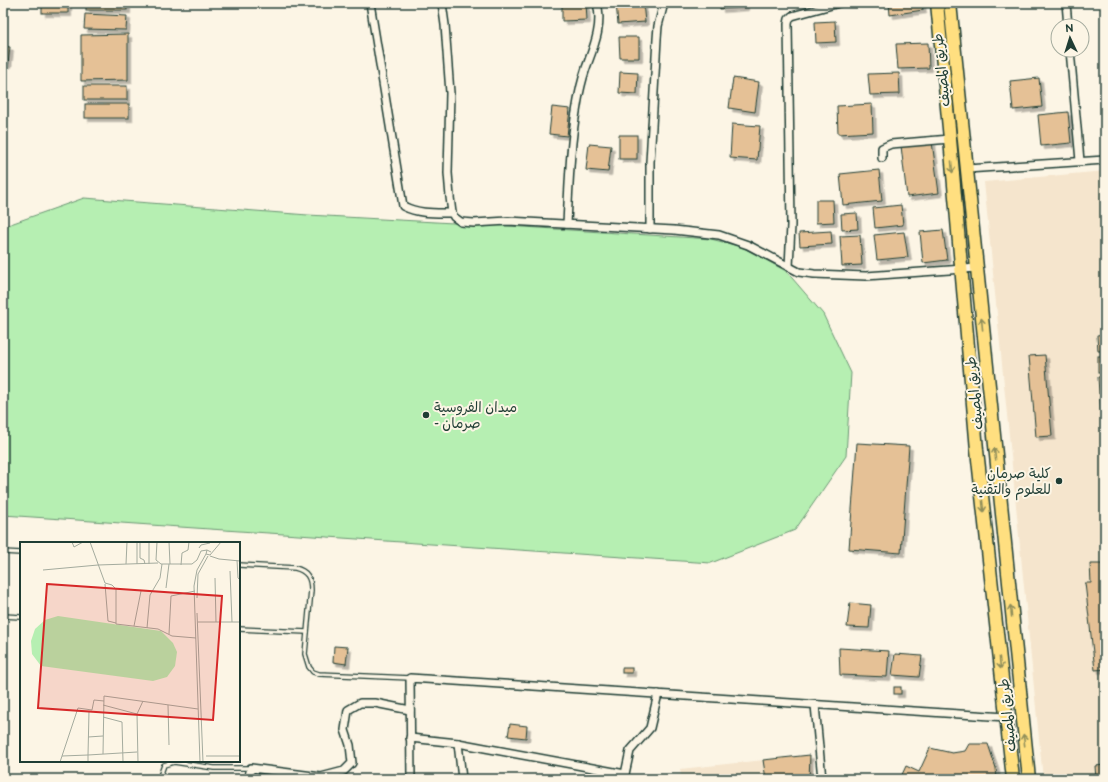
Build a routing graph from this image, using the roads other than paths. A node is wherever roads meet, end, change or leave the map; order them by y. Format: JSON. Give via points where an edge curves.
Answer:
{"nodes":[{"id":1,"x":370,"y":3,"type":"edge"},
{"id":2,"x":442,"y":3,"type":"edge"},
{"id":3,"x":597,"y":3,"type":"edge"},
{"id":4,"x":664,"y":3,"type":"edge"},
{"id":5,"x":839,"y":3,"type":"edge"},
{"id":6,"x":937,"y":3,"type":"edge"},
{"id":7,"x":950,"y":3,"type":"edge"},
{"id":8,"x":1066,"y":3,"type":"edge"},
{"id":9,"x":1067,"y":18,"type":"edge"},
{"id":10,"x":1071,"y":58,"type":"edge"},
{"id":11,"x":950,"y":139,"type":"junction"},
{"id":12,"x":882,"y":158,"type":"dead end"},
{"id":13,"x":1105,"y":160,"type":"edge"},
{"id":14,"x":1080,"y":162,"type":"junction"},
{"id":15,"x":966,"y":169,"type":"junction"},
{"id":16,"x":452,"y":213,"type":"junction"},
{"id":17,"x":567,"y":224,"type":"junction"},
{"id":18,"x":650,"y":229,"type":"junction"},
{"id":19,"x":789,"y":267,"type":"junction"},
{"id":20,"x":977,"y":268,"type":"junction"},
{"id":21,"x":961,"y":270,"type":"junction"},
{"id":22,"x":3,"y":552,"type":"edge"},
{"id":23,"x":20,"y":553,"type":"edge"},
{"id":24,"x":240,"y":565,"type":"edge"},
{"id":25,"x":3,"y":616,"type":"edge"},
{"id":26,"x":20,"y":617,"type":"edge"},
{"id":27,"x":240,"y":629,"type":"edge"},
{"id":28,"x":307,"y":632,"type":"junction"},
{"id":29,"x":410,"y":678,"type":"junction"},
{"id":30,"x":658,"y":694,"type":"junction"},
{"id":31,"x":815,"y":705,"type":"junction"},
{"id":32,"x":410,"y":710,"type":"junction"},
{"id":33,"x":1006,"y":716,"type":"junction"},
{"id":34,"x":410,"y":738,"type":"junction"},
{"id":35,"x":458,"y":743,"type":"junction"},
{"id":36,"x":251,"y":768,"type":"junction"},
{"id":37,"x":626,"y":776,"type":"edge"},
{"id":38,"x":321,"y":778,"type":"edge"},
{"id":39,"x":159,"y":779,"type":"edge"},
{"id":40,"x":248,"y":779,"type":"edge"},
{"id":41,"x":411,"y":779,"type":"edge"},
{"id":42,"x":462,"y":779,"type":"edge"},
{"id":43,"x":822,"y":779,"type":"edge"},
{"id":44,"x":1013,"y":779,"type":"edge"},
{"id":45,"x":1029,"y":779,"type":"edge"}],
"edges":[{"from":1,"to":16,"type":"street","via":[[403,206],[425,213]]},
{"from":2,"to":16,"type":"street","via":[[450,93],[448,173]]},
{"from":3,"to":17,"type":"street","via":[[599,27],[577,106]]},
{"from":4,"to":18,"type":"street","via":[[656,46],[650,162]]},
{"from":5,"to":19,"type":"street","via":[[792,16],[788,24],[791,225]]},
{"from":6,"to":11,"type":"main road","name":"طريق المصيف"},
{"from":7,"to":15,"type":"main road","name":"طريق المصيف"},
{"from":8,"to":9,"type":"street"},
{"from":10,"to":14,"type":"street"},
{"from":11,"to":12,"type":"street","via":[[891,144],[882,148]]},
{"from":11,"to":21,"type":"main road","name":"طريق المصيف","one_way":true},
{"from":13,"to":14,"type":"street"},
{"from":14,"to":15,"type":"street"},
{"from":15,"to":20,"type":"main road","name":"طريق المصيف"},
{"from":16,"to":17,"type":"street","via":[[457,220],[466,223],[508,221]]},
{"from":17,"to":18,"type":"street"},
{"from":18,"to":19,"type":"street","via":[[719,235],[748,245]]},
{"from":19,"to":21,"type":"street","via":[[814,274],[866,276]]},
{"from":20,"to":21,"type":"street"},
{"from":45,"to":20,"type":"main road","name":"طريق المصيف","one_way":true},
{"from":21,"to":33,"type":"main road","name":"طريق المصيف","one_way":true,"via":[[977,450]]},
{"from":22,"to":23,"type":"lane"},
{"from":24,"to":28,"type":"lane","via":[[295,568],[305,572],[311,583]]},
{"from":25,"to":26,"type":"lane"},
{"from":27,"to":28,"type":"lane"},
{"from":28,"to":29,"type":"lane","via":[[306,660],[313,672]]},
{"from":29,"to":30,"type":"street"},
{"from":29,"to":32,"type":"street"},
{"from":30,"to":31,"type":"street"},
{"from":30,"to":37,"type":"street","via":[[650,728],[630,751]]},
{"from":31,"to":33,"type":"street"},
{"from":31,"to":43,"type":"street"},
{"from":32,"to":34,"type":"street"},
{"from":32,"to":38,"type":"street","via":[[375,702],[360,703],[348,710],[345,730],[352,763],[344,771]]},
{"from":33,"to":44,"type":"main road","name":"طريق المصيف"},
{"from":34,"to":35,"type":"street"},
{"from":34,"to":41,"type":"street"},
{"from":35,"to":37,"type":"street"},
{"from":35,"to":42,"type":"street"},
{"from":36,"to":38,"type":"street"},
{"from":36,"to":39,"type":"lane","via":[[214,768],[174,762],[164,765]]},
{"from":36,"to":40,"type":"street"}]}
